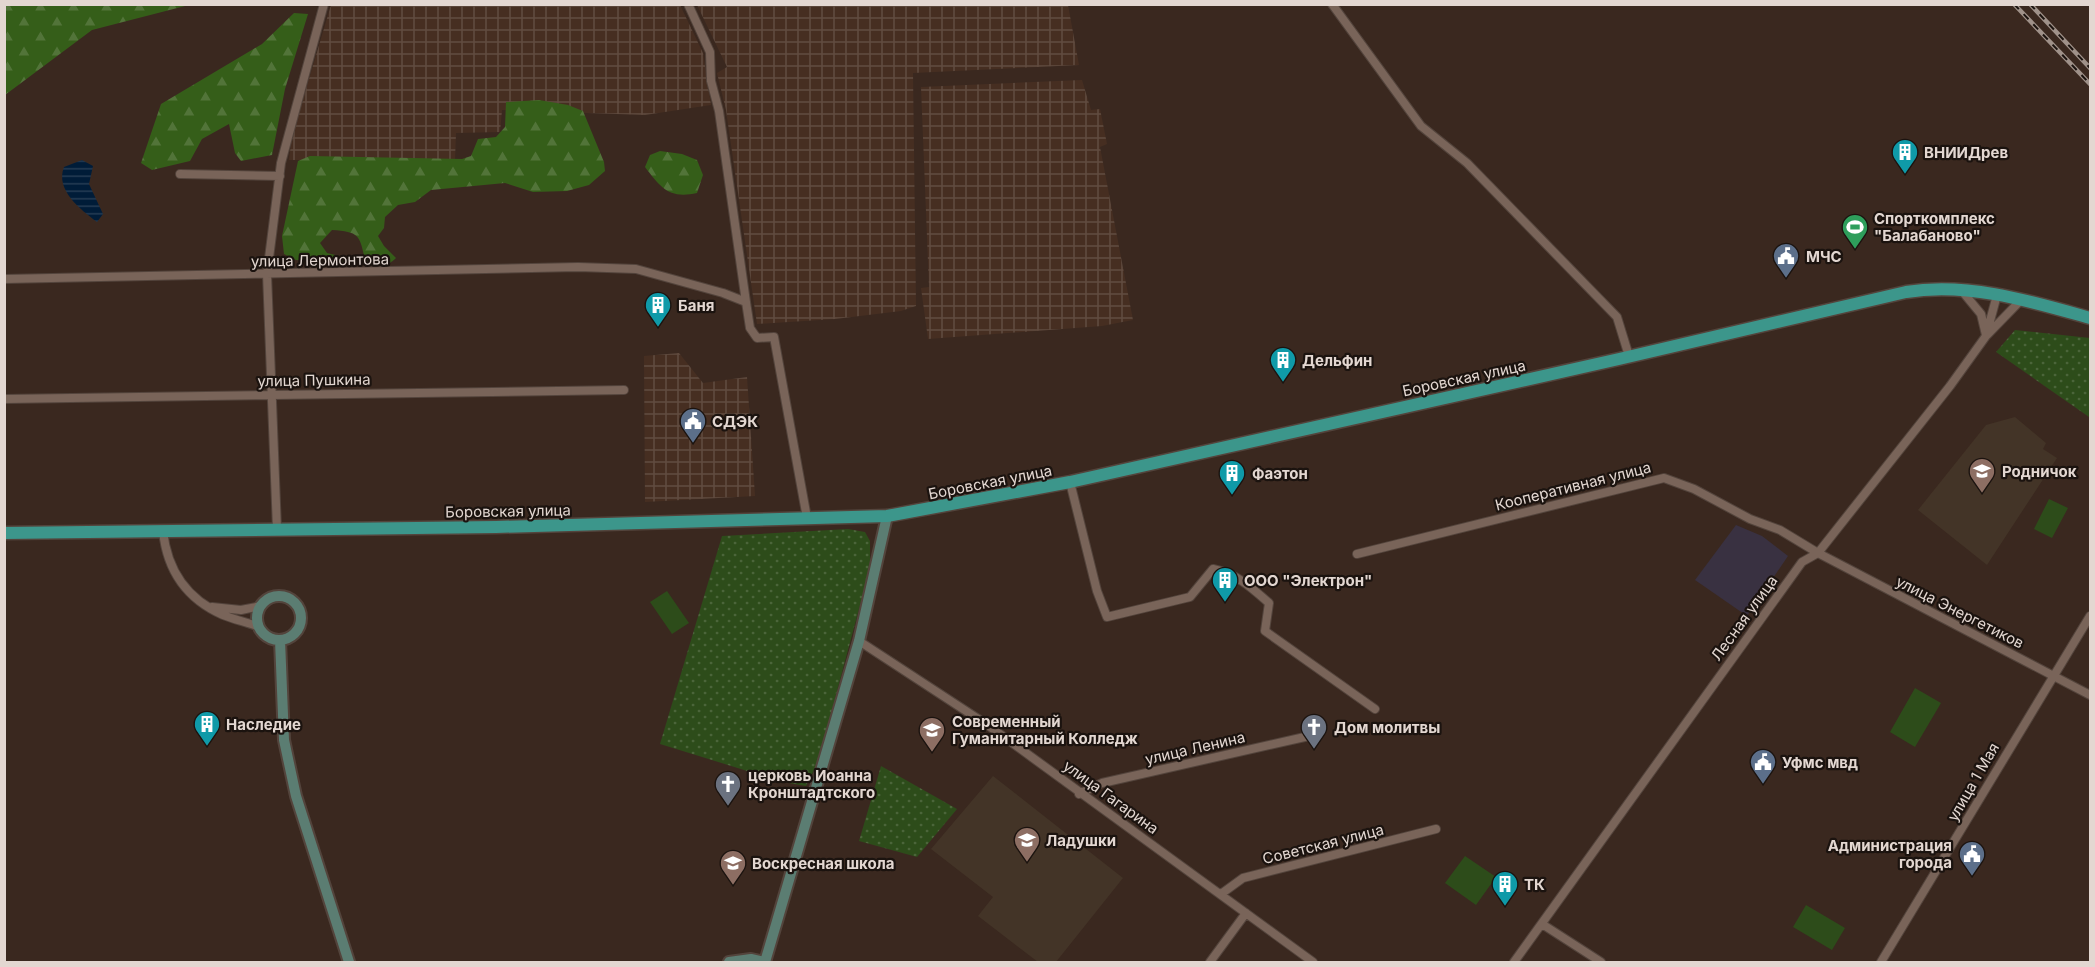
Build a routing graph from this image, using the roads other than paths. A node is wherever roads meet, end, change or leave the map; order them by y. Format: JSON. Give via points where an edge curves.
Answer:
{"nodes":[{"id":1,"x":324,"y":4,"type":"edge"},
{"id":2,"x":688,"y":4,"type":"edge"},
{"id":3,"x":1332,"y":4,"type":"edge"},
{"id":4,"x":180,"y":174,"type":"dead end"},
{"id":5,"x":279,"y":176,"type":"junction"},
{"id":6,"x":267,"y":274,"type":"junction"},
{"id":7,"x":4,"y":279,"type":"edge"},
{"id":8,"x":1960,"y":288,"type":"junction"},
{"id":9,"x":1997,"y":295,"type":"junction"},
{"id":10,"x":2021,"y":300,"type":"junction"},
{"id":11,"x":746,"y":302,"type":"junction"},
{"id":12,"x":2091,"y":318,"type":"edge"},
{"id":13,"x":1986,"y":336,"type":"junction"},
{"id":14,"x":1629,"y":357,"type":"junction"},
{"id":15,"x":624,"y":390,"type":"dead end"},
{"id":16,"x":271,"y":394,"type":"junction"},
{"id":17,"x":4,"y":399,"type":"edge"},
{"id":18,"x":1070,"y":482,"type":"junction"},
{"id":19,"x":887,"y":516,"type":"junction"},
{"id":20,"x":807,"y":518,"type":"junction"},
{"id":21,"x":277,"y":530,"type":"junction"},
{"id":22,"x":163,"y":531,"type":"junction"},
{"id":23,"x":4,"y":533,"type":"edge"},
{"id":24,"x":1818,"y":553,"type":"junction"},
{"id":25,"x":1357,"y":554,"type":"dead end"},
{"id":26,"x":204,"y":606,"type":"junction"},
{"id":27,"x":261,"y":606,"type":"junction"},
{"id":28,"x":2091,"y":616,"type":"edge"},
{"id":29,"x":259,"y":627,"type":"junction"},
{"id":30,"x":280,"y":640,"type":"junction"},
{"id":31,"x":858,"y":641,"type":"junction"},
{"id":32,"x":2054,"y":676,"type":"junction"},
{"id":33,"x":2091,"y":695,"type":"edge"},
{"id":34,"x":1375,"y":709,"type":"dead end"},
{"id":35,"x":1318,"y":734,"type":"dead end"},
{"id":36,"x":1079,"y":794,"type":"junction"},
{"id":37,"x":1436,"y":829,"type":"dead end"},
{"id":38,"x":1221,"y":894,"type":"junction"},
{"id":39,"x":1246,"y":913,"type":"junction"},
{"id":40,"x":1542,"y":924,"type":"junction"},
{"id":41,"x":765,"y":962,"type":"edge"},
{"id":42,"x":349,"y":963,"type":"edge"},
{"id":43,"x":729,"y":963,"type":"edge"},
{"id":44,"x":1210,"y":963,"type":"edge"},
{"id":45,"x":1314,"y":963,"type":"edge"},
{"id":46,"x":1514,"y":963,"type":"edge"},
{"id":47,"x":1602,"y":963,"type":"edge"},
{"id":48,"x":1881,"y":963,"type":"edge"}],
"edges":[{"from":1,"to":5,"type":"street"},
{"from":2,"to":11,"type":"street","via":[[710,52],[711,81],[719,111]]},
{"from":3,"to":14,"type":"street","via":[[1421,126],[1467,163],[1617,317]]},
{"from":4,"to":5,"type":"street"},
{"from":5,"to":6,"type":"street"},
{"from":6,"to":7,"type":"street","name":"улица Лермонтова"},
{"from":6,"to":11,"type":"street","name":"улица Лермонтова","via":[[636,269]]},
{"from":6,"to":16,"type":"street"},
{"from":8,"to":9,"type":"main road","name":"Боровская улица"},
{"from":8,"to":13,"type":"street","via":[[1981,314]]},
{"from":8,"to":14,"type":"main road","name":"Боровская улица","via":[[1932,287],[1906,292]]},
{"from":9,"to":10,"type":"main road","name":"Боровская улица"},
{"from":9,"to":13,"type":"street","name":"Лесная улица"},
{"from":10,"to":12,"type":"main road","name":"Боровская улица"},
{"from":10,"to":13,"type":"street"},
{"from":11,"to":20,"type":"street","via":[[750,328],[757,338],[774,337]]},
{"from":13,"to":24,"type":"street","name":"Лесная улица"},
{"from":14,"to":18,"type":"main road","name":"Боровская улица"},
{"from":15,"to":16,"type":"street","name":"улица Пушкина"},
{"from":16,"to":17,"type":"street","name":"улица Пушкина"},
{"from":16,"to":21,"type":"street"},
{"from":18,"to":19,"type":"main road","name":"Боровская улица"},
{"from":18,"to":34,"type":"street","via":[[1107,617],[1190,597],[1213,569],[1240,578],[1269,603],[1265,630]]},
{"from":19,"to":20,"type":"main road","name":"Боровская улица"},
{"from":19,"to":31,"type":"street"},
{"from":20,"to":21,"type":"main road","name":"Боровская улица"},
{"from":21,"to":22,"type":"main road","name":"Боровская улица"},
{"from":22,"to":23,"type":"main road","name":"Боровская улица"},
{"from":22,"to":26,"type":"street","via":[[178,580]]},
{"from":24,"to":25,"type":"street","name":"Кооперативная улица","via":[[1780,530],[1664,478]]},
{"from":24,"to":32,"type":"street","name":"улица Энергетиков"},
{"from":24,"to":40,"type":"street","name":"Лесная улица","via":[[1802,562]]},
{"from":26,"to":27,"type":"street","via":[[241,610]]},
{"from":26,"to":29,"type":"street"},
{"from":27,"to":29,"type":"street","via":[[257,616]]},
{"from":27,"to":30,"type":"street","via":[[279,596],[289,598],[300,609],[302,620],[298,630]]},
{"from":28,"to":32,"type":"street","name":"улица 1 Мая"},
{"from":29,"to":30,"type":"street","via":[[270,638]]},
{"from":30,"to":42,"type":"street","via":[[284,740],[293,785]]},
{"from":31,"to":36,"type":"street","name":"улица Гагарина","via":[[989,726]]},
{"from":31,"to":41,"type":"street"},
{"from":32,"to":33,"type":"street","name":"улица Энергетиков"},
{"from":32,"to":48,"type":"street","name":"улица 1 Мая"},
{"from":35,"to":36,"type":"street","name":"улица Ленина","via":[[1102,783]]},
{"from":36,"to":38,"type":"street","name":"улица Гагарина"},
{"from":37,"to":38,"type":"street","name":"Советская улица","via":[[1243,878]]},
{"from":38,"to":39,"type":"street","name":"улица Гагарина"},
{"from":39,"to":44,"type":"street"},
{"from":39,"to":45,"type":"street","name":"улица Гагарина"},
{"from":40,"to":46,"type":"street","name":"Лесная улица"},
{"from":40,"to":47,"type":"street"},
{"from":41,"to":43,"type":"street","via":[[751,959]]}]}
